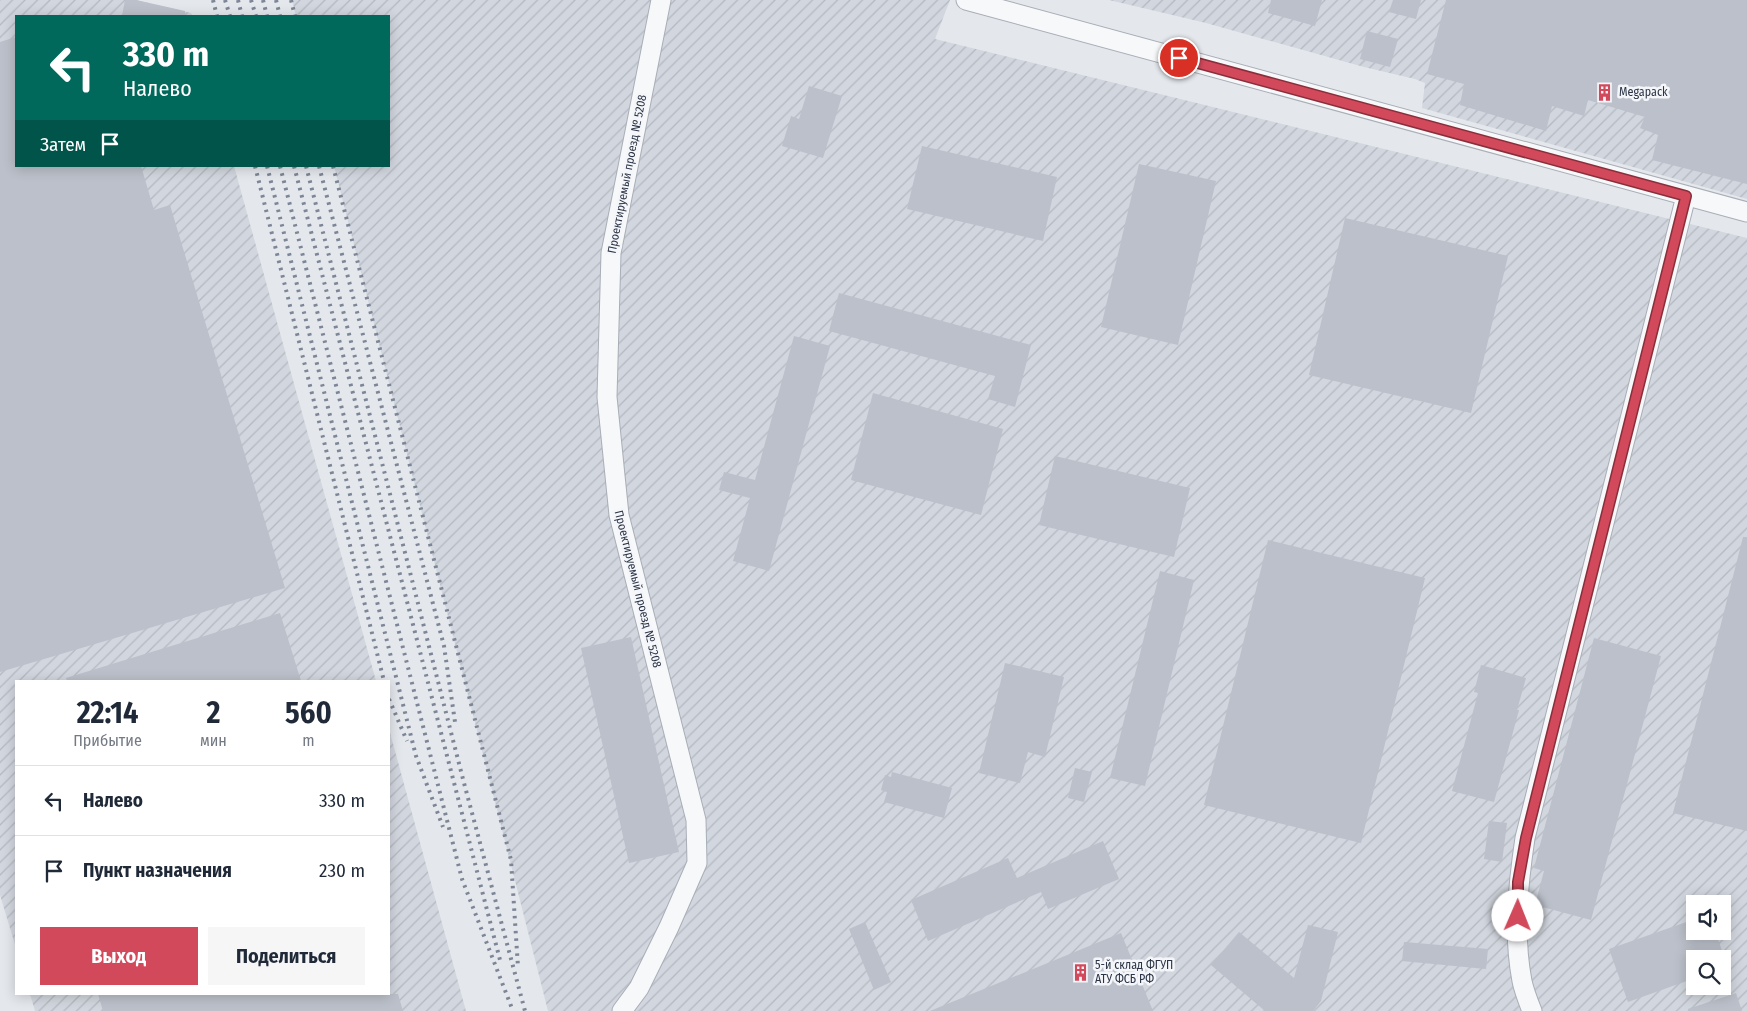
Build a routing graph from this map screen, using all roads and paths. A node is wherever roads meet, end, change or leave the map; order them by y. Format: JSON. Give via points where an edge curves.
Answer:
{"nodes":[{"id":1,"x":661,"y":0,"type":"edge"},
{"id":2,"x":966,"y":0,"type":"edge"},
{"id":3,"x":1686,"y":196,"type":"junction"},
{"id":4,"x":1747,"y":212,"type":"edge"},
{"id":5,"x":622,"y":1011,"type":"edge"},
{"id":6,"x":1532,"y":1011,"type":"edge"}],
"edges":[{"from":1,"to":5,"type":"street","name":"Проектируемый проезд № 5208","via":[[611,253],[607,397],[619,515],[696,820],[697,863],[670,928],[639,988]]},
{"from":2,"to":3,"type":"street"},
{"from":3,"to":4,"type":"street"},
{"from":3,"to":6,"type":"street","via":[[1526,838],[1518,882],[1518,932],[1522,982]]}]}
